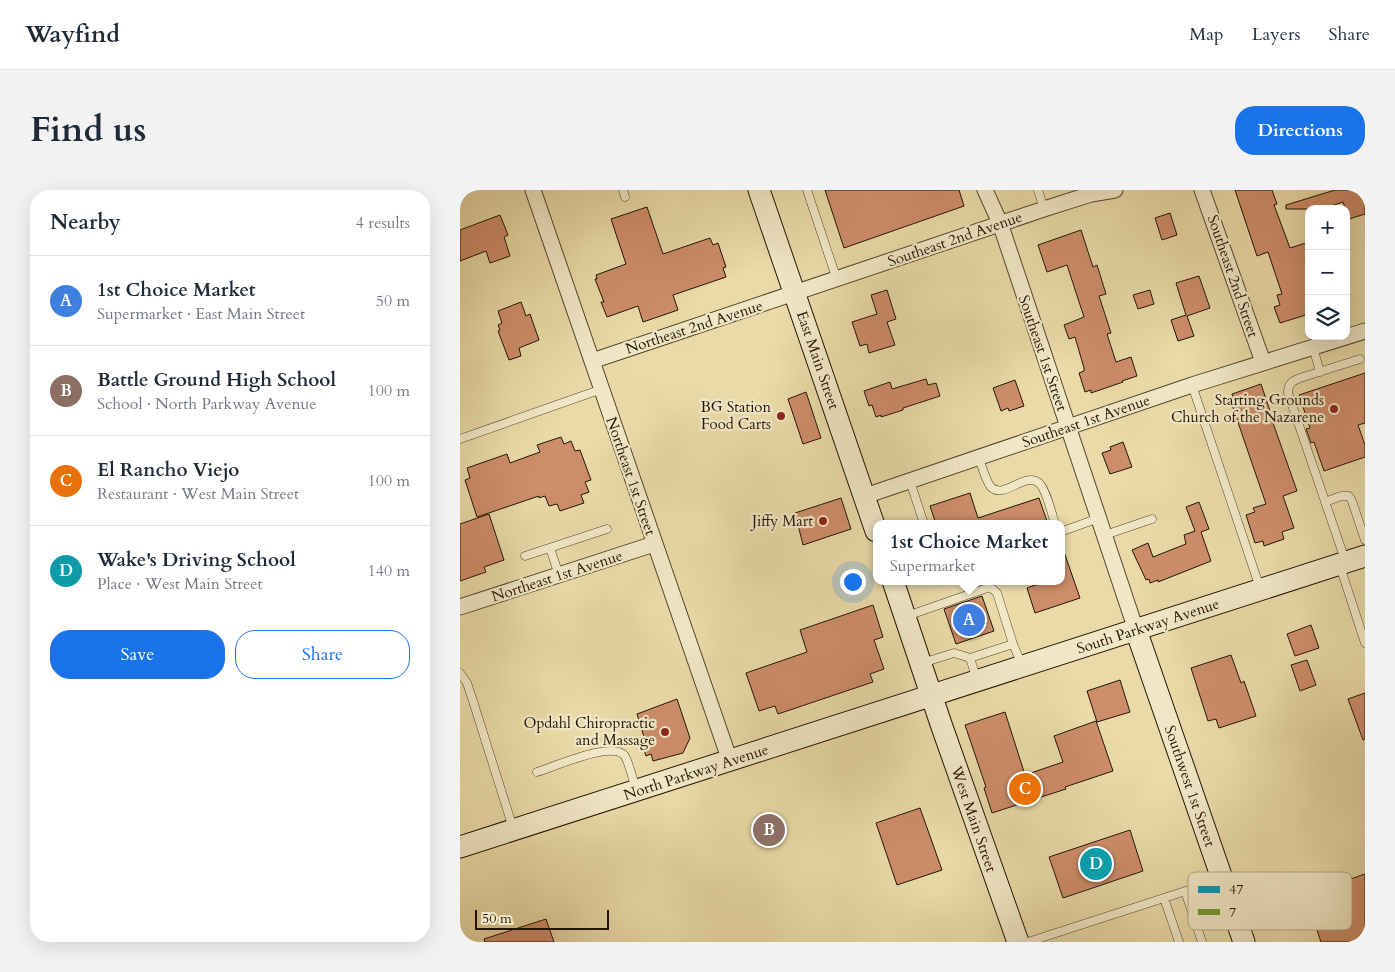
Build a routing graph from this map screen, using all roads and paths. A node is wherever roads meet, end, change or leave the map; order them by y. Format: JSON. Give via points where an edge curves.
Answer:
{"nodes":[{"id":1,"x":533,"y":190,"type":"edge"},
{"id":2,"x":759,"y":190,"type":"edge"},
{"id":3,"x":807,"y":190,"type":"edge"},
{"id":4,"x":985,"y":190,"type":"edge"},
{"id":5,"x":1038,"y":190,"type":"edge"},
{"id":6,"x":1115,"y":190,"type":"edge"},
{"id":7,"x":1202,"y":190,"type":"edge"},
{"id":8,"x":1044,"y":209,"type":"junction"},
{"id":9,"x":1000,"y":223,"type":"junction"},
{"id":10,"x":837,"y":280,"type":"junction"},
{"id":11,"x":795,"y":293,"type":"junction"},
{"id":12,"x":1365,"y":331,"type":"edge"},
{"id":13,"x":1313,"y":347,"type":"junction"},
{"id":14,"x":1360,"y":359,"type":"dead end"},
{"id":15,"x":592,"y":361,"type":"junction"},
{"id":16,"x":1263,"y":362,"type":"junction"},
{"id":17,"x":1320,"y":372,"type":"junction"},
{"id":18,"x":1192,"y":385,"type":"junction"},
{"id":19,"x":602,"y":389,"type":"junction"},
{"id":20,"x":1068,"y":428,"type":"junction"},
{"id":21,"x":460,"y":439,"type":"edge"},
{"id":22,"x":978,"y":458,"type":"junction"},
{"id":23,"x":910,"y":481,"type":"junction"},
{"id":24,"x":865,"y":496,"type":"junction"},
{"id":25,"x":1325,"y":502,"type":"junction"},
{"id":26,"x":1099,"y":518,"type":"junction"},
{"id":27,"x":1152,"y":519,"type":"dead end"},
{"id":28,"x":923,"y":520,"type":"edge"},
{"id":29,"x":1054,"y":520,"type":"edge"},
{"id":30,"x":873,"y":521,"type":"edge"},
{"id":31,"x":606,"y":529,"type":"dead end"},
{"id":32,"x":1065,"y":530,"type":"edge"},
{"id":33,"x":1105,"y":535,"type":"junction"},
{"id":34,"x":1365,"y":540,"type":"edge"},
{"id":35,"x":654,"y":544,"type":"junction"},
{"id":36,"x":550,"y":548,"type":"junction"},
{"id":37,"x":525,"y":556,"type":"dead end"},
{"id":38,"x":1350,"y":561,"type":"edge"},
{"id":39,"x":559,"y":575,"type":"junction"},
{"id":40,"x":894,"y":585,"type":"edge"},
{"id":41,"x":1260,"y":590,"type":"junction"},
{"id":42,"x":460,"y":607,"type":"edge"},
{"id":43,"x":905,"y":617,"type":"junction"},
{"id":44,"x":1136,"y":630,"type":"junction"},
{"id":45,"x":1365,"y":643,"type":"edge"},
{"id":46,"x":1013,"y":644,"type":"junction"},
{"id":47,"x":970,"y":658,"type":"junction"},
{"id":48,"x":921,"y":664,"type":"junction"},
{"id":49,"x":1023,"y":667,"type":"junction"},
{"id":50,"x":460,"y":673,"type":"edge"},
{"id":51,"x":978,"y":681,"type":"junction"},
{"id":52,"x":931,"y":696,"type":"junction"},
{"id":53,"x":730,"y":761,"type":"junction"},
{"id":54,"x":537,"y":772,"type":"dead end"},
{"id":55,"x":636,"y":791,"type":"junction"},
{"id":56,"x":513,"y":830,"type":"junction"},
{"id":57,"x":460,"y":847,"type":"edge"},
{"id":58,"x":1220,"y":872,"type":"edge"},
{"id":59,"x":1188,"y":890,"type":"edge"},
{"id":60,"x":1184,"y":891,"type":"junction"},
{"id":61,"x":1164,"y":898,"type":"junction"},
{"id":62,"x":1188,"y":902,"type":"edge"},
{"id":63,"x":1198,"y":930,"type":"edge"},
{"id":64,"x":1240,"y":930,"type":"edge"},
{"id":65,"x":1018,"y":942,"type":"edge"},
{"id":66,"x":1028,"y":942,"type":"edge"},
{"id":67,"x":1179,"y":942,"type":"edge"},
{"id":68,"x":1202,"y":942,"type":"edge"},
{"id":69,"x":1244,"y":942,"type":"edge"}],
"edges":[{"from":1,"to":15,"type":"street","name":"Northeast 1st Street"},
{"from":2,"to":11,"type":"main road","name":"East Main Street"},
{"from":3,"to":10,"type":"lane"},
{"from":4,"to":9,"type":"street","name":"Southeast 1st Street"},
{"from":5,"to":8,"type":"lane"},
{"from":6,"to":8,"type":"street","name":"Southeast 2nd Avenue"},
{"from":7,"to":16,"type":"street","name":"Southeast 2nd Street"},
{"from":8,"to":9,"type":"street","name":"Southeast 2nd Avenue"},
{"from":9,"to":10,"type":"street","name":"Southeast 2nd Avenue"},
{"from":9,"to":20,"type":"street","name":"Southeast 1st Street"},
{"from":10,"to":11,"type":"street","name":"Southeast 2nd Avenue"},
{"from":11,"to":15,"type":"street","name":"Northeast 2nd Avenue"},
{"from":11,"to":24,"type":"main road","name":"East Main Street"},
{"from":12,"to":13,"type":"street","name":"Southeast 1st Avenue"},
{"from":13,"to":16,"type":"street","name":"Southeast 1st Avenue"},
{"from":13,"to":17,"type":"lane"},
{"from":14,"to":17,"type":"lane"},
{"from":15,"to":19,"type":"street","name":"Northeast 1st Street"},
{"from":16,"to":18,"type":"street","name":"Southeast 1st Avenue"},
{"from":17,"to":25,"type":"lane","via":[[1292,381],[1288,394]]},
{"from":18,"to":20,"type":"street","name":"Southeast 1st Avenue"},
{"from":18,"to":41,"type":"lane"},
{"from":19,"to":21,"type":"lane"},
{"from":19,"to":35,"type":"street","name":"Northeast 1st Street"},
{"from":20,"to":22,"type":"street","name":"Southeast 1st Avenue"},
{"from":20,"to":26,"type":"street","name":"Southeast 1st Street"},
{"from":22,"to":23,"type":"street","name":"Southeast 1st Avenue"},
{"from":22,"to":29,"type":"lane","via":[[994,489],[1001,490],[1024,482],[1039,483]]},
{"from":23,"to":24,"type":"street","name":"Southeast 1st Avenue"},
{"from":23,"to":28,"type":"lane"},
{"from":24,"to":30,"type":"main road","name":"East Main Street"},
{"from":25,"to":34,"type":"lane","via":[[1349,496]]},
{"from":25,"to":38,"type":"lane"},
{"from":26,"to":32,"type":"lane"},
{"from":26,"to":33,"type":"street","name":"Southeast 1st Street"},
{"from":27,"to":33,"type":"lane"},
{"from":31,"to":36,"type":"lane"},
{"from":33,"to":44,"type":"street","name":"Southeast 1st Street"},
{"from":35,"to":39,"type":"street","name":"Northeast 1st Avenue"},
{"from":35,"to":53,"type":"street","name":"Northeast 1st Street"},
{"from":36,"to":37,"type":"lane"},
{"from":36,"to":39,"type":"lane"},
{"from":38,"to":41,"type":"main road","name":"South Parkway Avenue"},
{"from":38,"to":45,"type":"lane"},
{"from":39,"to":42,"type":"street","name":"Northeast 1st Avenue"},
{"from":40,"to":43,"type":"main road"},
{"from":41,"to":44,"type":"main road","name":"South Parkway Avenue"},
{"from":43,"to":46,"type":"lane","via":[[990,587],[997,593]]},
{"from":43,"to":48,"type":"main road"},
{"from":44,"to":49,"type":"main road","name":"South Parkway Avenue"},
{"from":44,"to":58,"type":"main road","name":"Southwest 1st Street"},
{"from":46,"to":47,"type":"lane"},
{"from":46,"to":49,"type":"lane"},
{"from":47,"to":48,"type":"lane","via":[[954,653]]},
{"from":47,"to":51,"type":"lane"},
{"from":48,"to":52,"type":"main road"},
{"from":49,"to":51,"type":"main road","name":"South Parkway Avenue"},
{"from":50,"to":56,"type":"lane","via":[[467,683]]},
{"from":51,"to":52,"type":"main road","name":"South Parkway Avenue"},
{"from":52,"to":53,"type":"main road","name":"North Parkway Avenue"},
{"from":52,"to":65,"type":"main road","name":"West Main Street"},
{"from":53,"to":55,"type":"main road","name":"North Parkway Avenue"},
{"from":54,"to":55,"type":"lane","via":[[604,750],[618,751],[625,756]]},
{"from":55,"to":56,"type":"main road","name":"North Parkway Avenue"},
{"from":56,"to":57,"type":"main road","name":"North Parkway Avenue"},
{"from":59,"to":60,"type":"lane"},
{"from":60,"to":61,"type":"lane"},
{"from":60,"to":62,"type":"lane"},
{"from":61,"to":66,"type":"lane"},
{"from":61,"to":67,"type":"lane"},
{"from":63,"to":68,"type":"lane"},
{"from":64,"to":69,"type":"main road","name":"Southwest 1st Street"}]}
